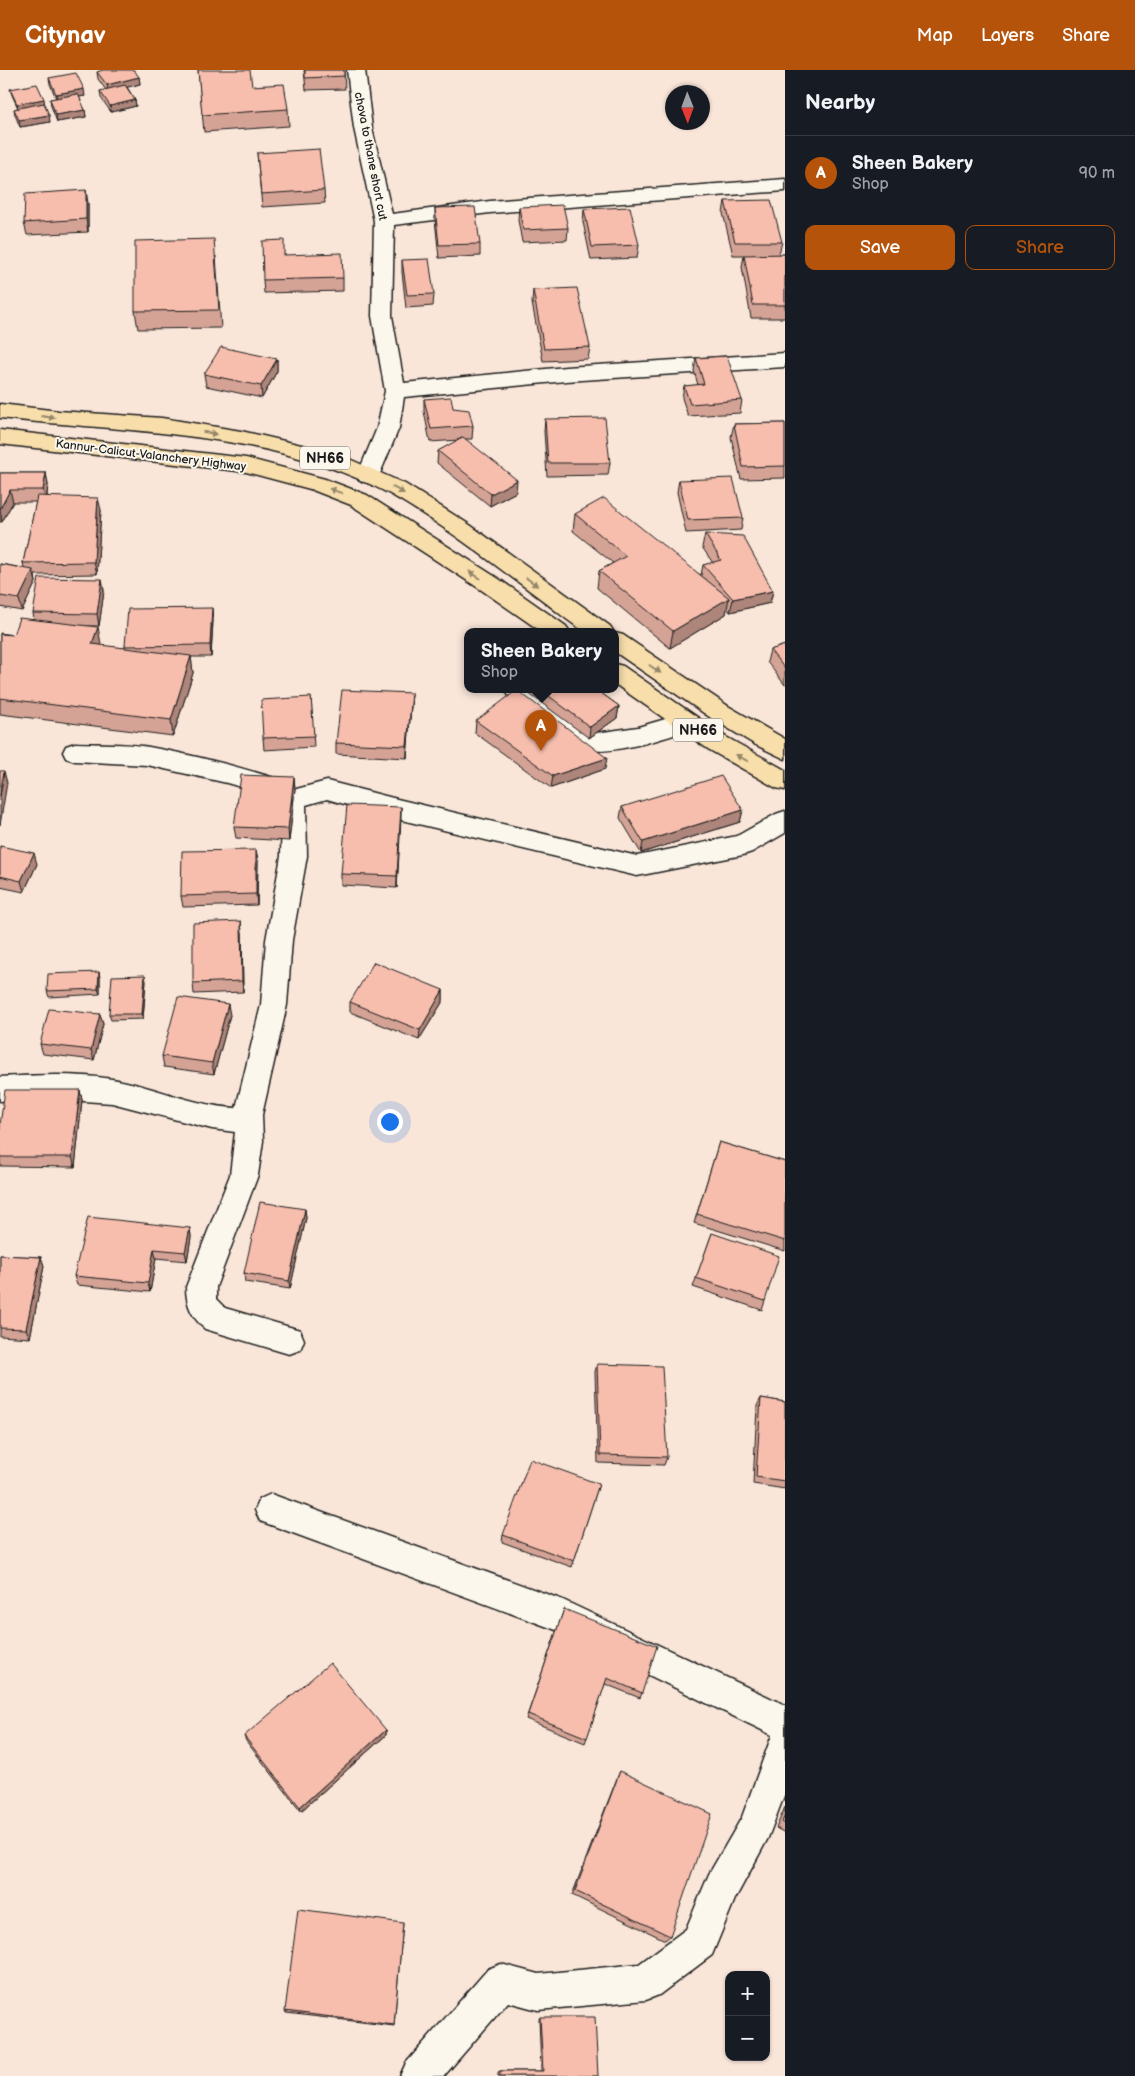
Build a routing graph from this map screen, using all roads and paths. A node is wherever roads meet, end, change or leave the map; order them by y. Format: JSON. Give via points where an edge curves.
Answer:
{"nodes":[{"id":1,"x":356,"y":70,"type":"edge"},
{"id":2,"x":785,"y":185,"type":"edge"},
{"id":3,"x":384,"y":222,"type":"junction"},
{"id":4,"x":785,"y":360,"type":"edge"},
{"id":5,"x":395,"y":391,"type":"junction"},
{"id":6,"x":0,"y":412,"type":"edge"},
{"id":7,"x":0,"y":437,"type":"edge"},
{"id":8,"x":368,"y":476,"type":"junction"},
{"id":9,"x":545,"y":628,"type":"edge"},
{"id":10,"x":597,"y":628,"type":"edge"},
{"id":11,"x":619,"y":644,"type":"edge"},
{"id":12,"x":619,"y":675,"type":"edge"},
{"id":13,"x":521,"y":693,"type":"edge"},
{"id":14,"x":686,"y":722,"type":"junction"},
{"id":15,"x":785,"y":750,"type":"edge"},
{"id":16,"x":75,"y":752,"type":"dead end"},
{"id":17,"x":785,"y":781,"type":"edge"},
{"id":18,"x":327,"y":790,"type":"junction"},
{"id":19,"x":785,"y":821,"type":"edge"},
{"id":20,"x":0,"y":1089,"type":"edge"},
{"id":21,"x":248,"y":1115,"type":"junction"},
{"id":22,"x":289,"y":1340,"type":"dead end"},
{"id":23,"x":272,"y":1510,"type":"dead end"},
{"id":24,"x":785,"y":1723,"type":"edge"},
{"id":25,"x":785,"y":1745,"type":"edge"},
{"id":26,"x":419,"y":2076,"type":"edge"}],
"edges":[{"from":1,"to":3,"type":"street","name":"chova to thane short cut","via":[[364,128]]},
{"from":2,"to":3,"type":"street","via":[[490,207]]},
{"from":3,"to":5,"type":"street","name":"chova to thane short cut","via":[[382,316]]},
{"from":4,"to":5,"type":"street","via":[[566,374]]},
{"from":5,"to":8,"type":"street","name":"chova to thane short cut","via":[[388,428]]},
{"from":6,"to":8,"type":"highway","name":"Kannur-Calicut-Valanchery Highway","number":"NH66","one_way":true,"via":[[162,425],[241,438],[328,458]]},
{"from":9,"to":7,"type":"highway","name":"Kannur-Calicut-Valanchery Highway","number":"NH66","one_way":true,"via":[[491,585],[359,500],[316,484],[246,465]]},
{"from":8,"to":10,"type":"highway","name":"Kannur-Calicut-Valanchery Highway","number":"NH66","one_way":true,"via":[[397,489],[462,530]]},
{"from":11,"to":15,"type":"highway","number":"NH66","one_way":true,"via":[[761,738]]},
{"from":12,"to":14,"type":"highway","number":"NH66"},
{"from":13,"to":14,"type":"street","via":[[592,743],[638,736]]},
{"from":17,"to":14,"type":"highway","number":"NH66","one_way":true},
{"from":16,"to":18,"type":"street","via":[[147,756],[274,788]]},
{"from":18,"to":19,"type":"street","via":[[638,866],[743,845]]},
{"from":18,"to":21,"type":"street","via":[[294,799],[294,856],[279,940],[274,1005]]},
{"from":20,"to":21,"type":"street","via":[[41,1086],[112,1092],[212,1117],[237,1120]]},
{"from":21,"to":22,"type":"street","via":[[249,1141],[244,1175],[201,1287],[201,1300],[216,1319]]},
{"from":23,"to":24,"type":"street","via":[[562,1616]]},
{"from":25,"to":26,"type":"street","via":[[756,1826],[722,1887],[699,1942],[646,1982],[538,1992],[500,1982]]}]}
